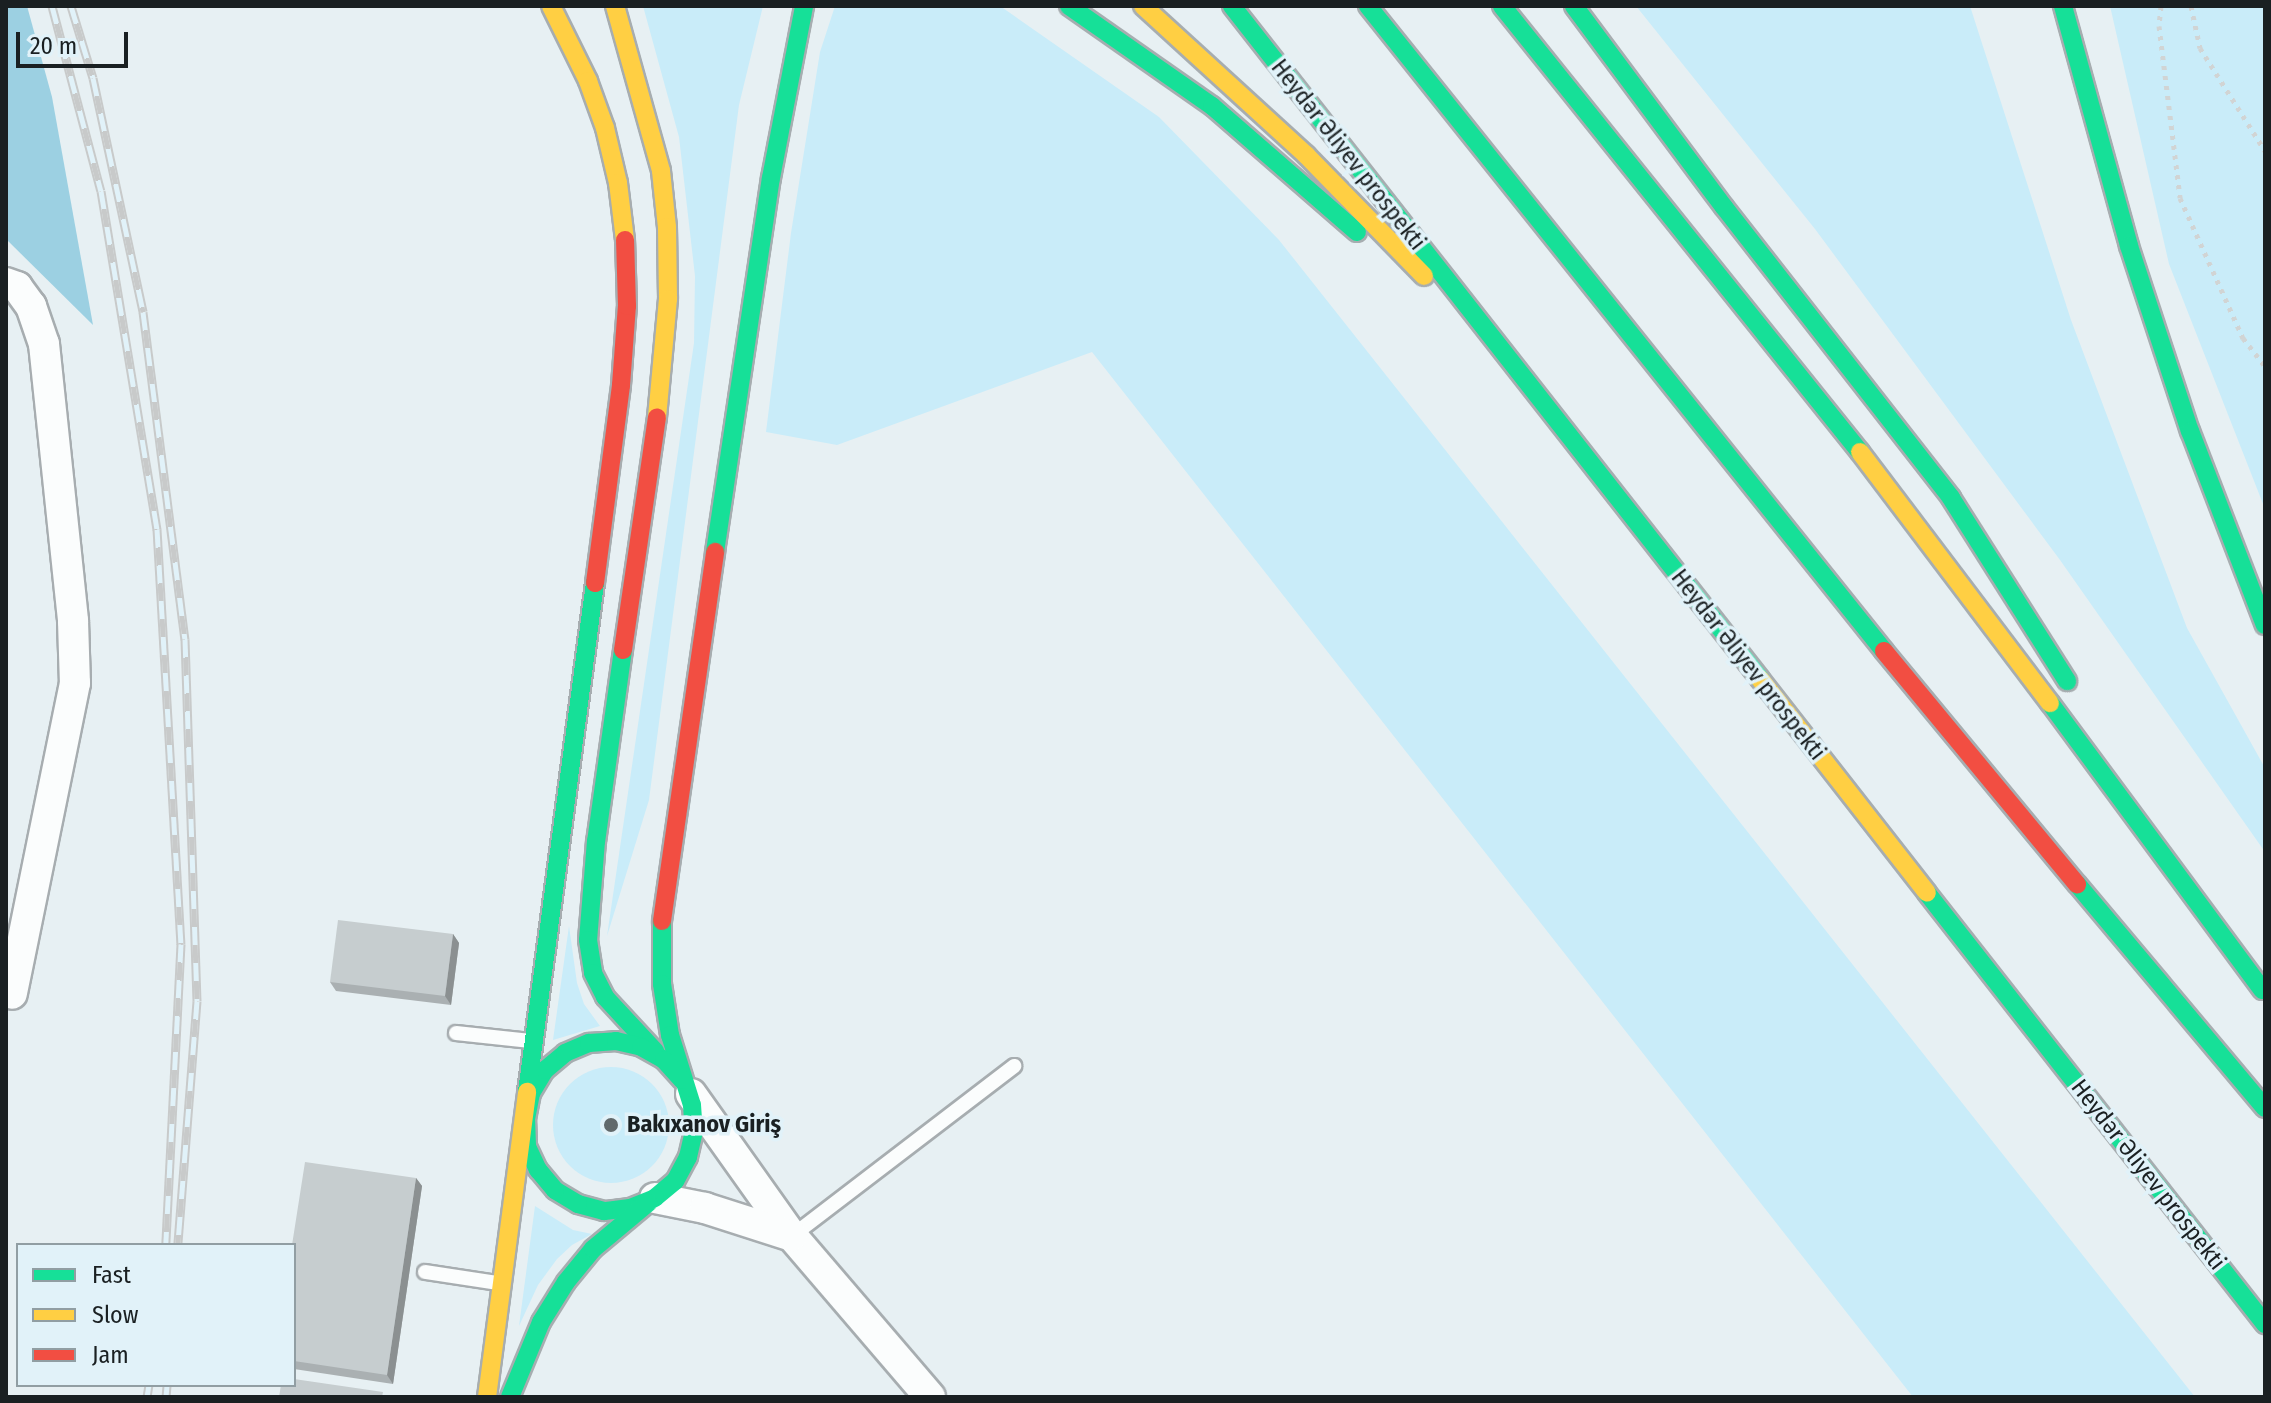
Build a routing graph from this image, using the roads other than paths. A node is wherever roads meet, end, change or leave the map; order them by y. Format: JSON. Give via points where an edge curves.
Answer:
{"nodes":[{"id":1,"x":551,"y":6,"type":"edge"},
{"id":2,"x":615,"y":6,"type":"edge"},
{"id":3,"x":804,"y":6,"type":"edge"},
{"id":4,"x":1069,"y":6,"type":"edge"},
{"id":5,"x":1143,"y":6,"type":"edge"},
{"id":6,"x":1232,"y":6,"type":"edge"},
{"id":7,"x":1368,"y":6,"type":"edge"},
{"id":8,"x":1502,"y":6,"type":"edge"},
{"id":9,"x":1574,"y":6,"type":"edge"},
{"id":10,"x":2063,"y":6,"type":"edge"},
{"id":11,"x":6,"y":283,"type":"edge"},
{"id":12,"x":1517,"y":371,"type":"junction"},
{"id":13,"x":2265,"y":625,"type":"edge"},
{"id":14,"x":2077,"y":697,"type":"dead end"},
{"id":15,"x":2119,"y":764,"type":"dead end"},
{"id":16,"x":2263,"y":992,"type":"edge"},
{"id":17,"x":12,"y":994,"type":"dead end"},
{"id":18,"x":456,"y":1033,"type":"dead end"},
{"id":19,"x":536,"y":1042,"type":"junction"},
{"id":20,"x":1014,"y":1066,"type":"dead end"},
{"id":21,"x":673,"y":1070,"type":"junction"},
{"id":22,"x":2265,"y":1108,"type":"edge"},
{"id":23,"x":526,"y":1119,"type":"junction"},
{"id":24,"x":655,"y":1198,"type":"junction"},
{"id":25,"x":792,"y":1236,"type":"junction"},
{"id":26,"x":425,"y":1272,"type":"dead end"},
{"id":27,"x":502,"y":1283,"type":"junction"},
{"id":28,"x":2265,"y":1324,"type":"edge"},
{"id":29,"x":487,"y":1397,"type":"edge"},
{"id":30,"x":510,"y":1397,"type":"edge"},
{"id":31,"x":930,"y":1397,"type":"edge"}],
"edges":[{"from":1,"to":19,"type":"main road","via":[[605,128],[625,236],[627,306]]},
{"from":2,"to":21,"type":"main road","via":[[661,171],[668,299],[660,393],[596,841],[588,940],[593,973],[605,997]]},
{"from":3,"to":21,"type":"main road","via":[[773,164],[662,904],[662,984]]},
{"from":4,"to":12,"type":"main road","via":[[1212,106]]},
{"from":5,"to":12,"type":"main road","via":[[1306,155]]},
{"from":6,"to":12,"type":"main road","name":"Heydər Əliyev prospekti"},
{"from":7,"to":22,"type":"main road","via":[[1964,750]]},
{"from":8,"to":16,"type":"main road","via":[[1924,532]]},
{"from":9,"to":14,"type":"main road","via":[[1951,498]]},
{"from":10,"to":13,"type":"main road","via":[[2129,246],[2185,417]]},
{"from":11,"to":17,"type":"street","via":[[17,287],[31,306],[44,344],[75,683]]},
{"from":12,"to":28,"type":"main road","name":"Heydər Əliyev prospekti"},
{"from":15,"to":16,"type":"main road"},
{"from":18,"to":19,"type":"lane"},
{"from":19,"to":23,"type":"main road"},
{"from":20,"to":25,"type":"lane"},
{"from":21,"to":23,"type":"main road","via":[[641,1047],[616,1041],[589,1043],[565,1053],[545,1070],[531,1093]]},
{"from":21,"to":24,"type":"main road","via":[[692,1105],[691,1144],[675,1181]]},
{"from":21,"to":25,"type":"street"},
{"from":23,"to":24,"type":"main road","via":[[532,1158],[555,1190],[604,1211]]},
{"from":23,"to":27,"type":"main road"},
{"from":24,"to":25,"type":"street"},
{"from":24,"to":30,"type":"main road","via":[[593,1249],[566,1282],[541,1322]]},
{"from":25,"to":31,"type":"street"},
{"from":26,"to":27,"type":"lane"},
{"from":27,"to":29,"type":"main road"}]}
